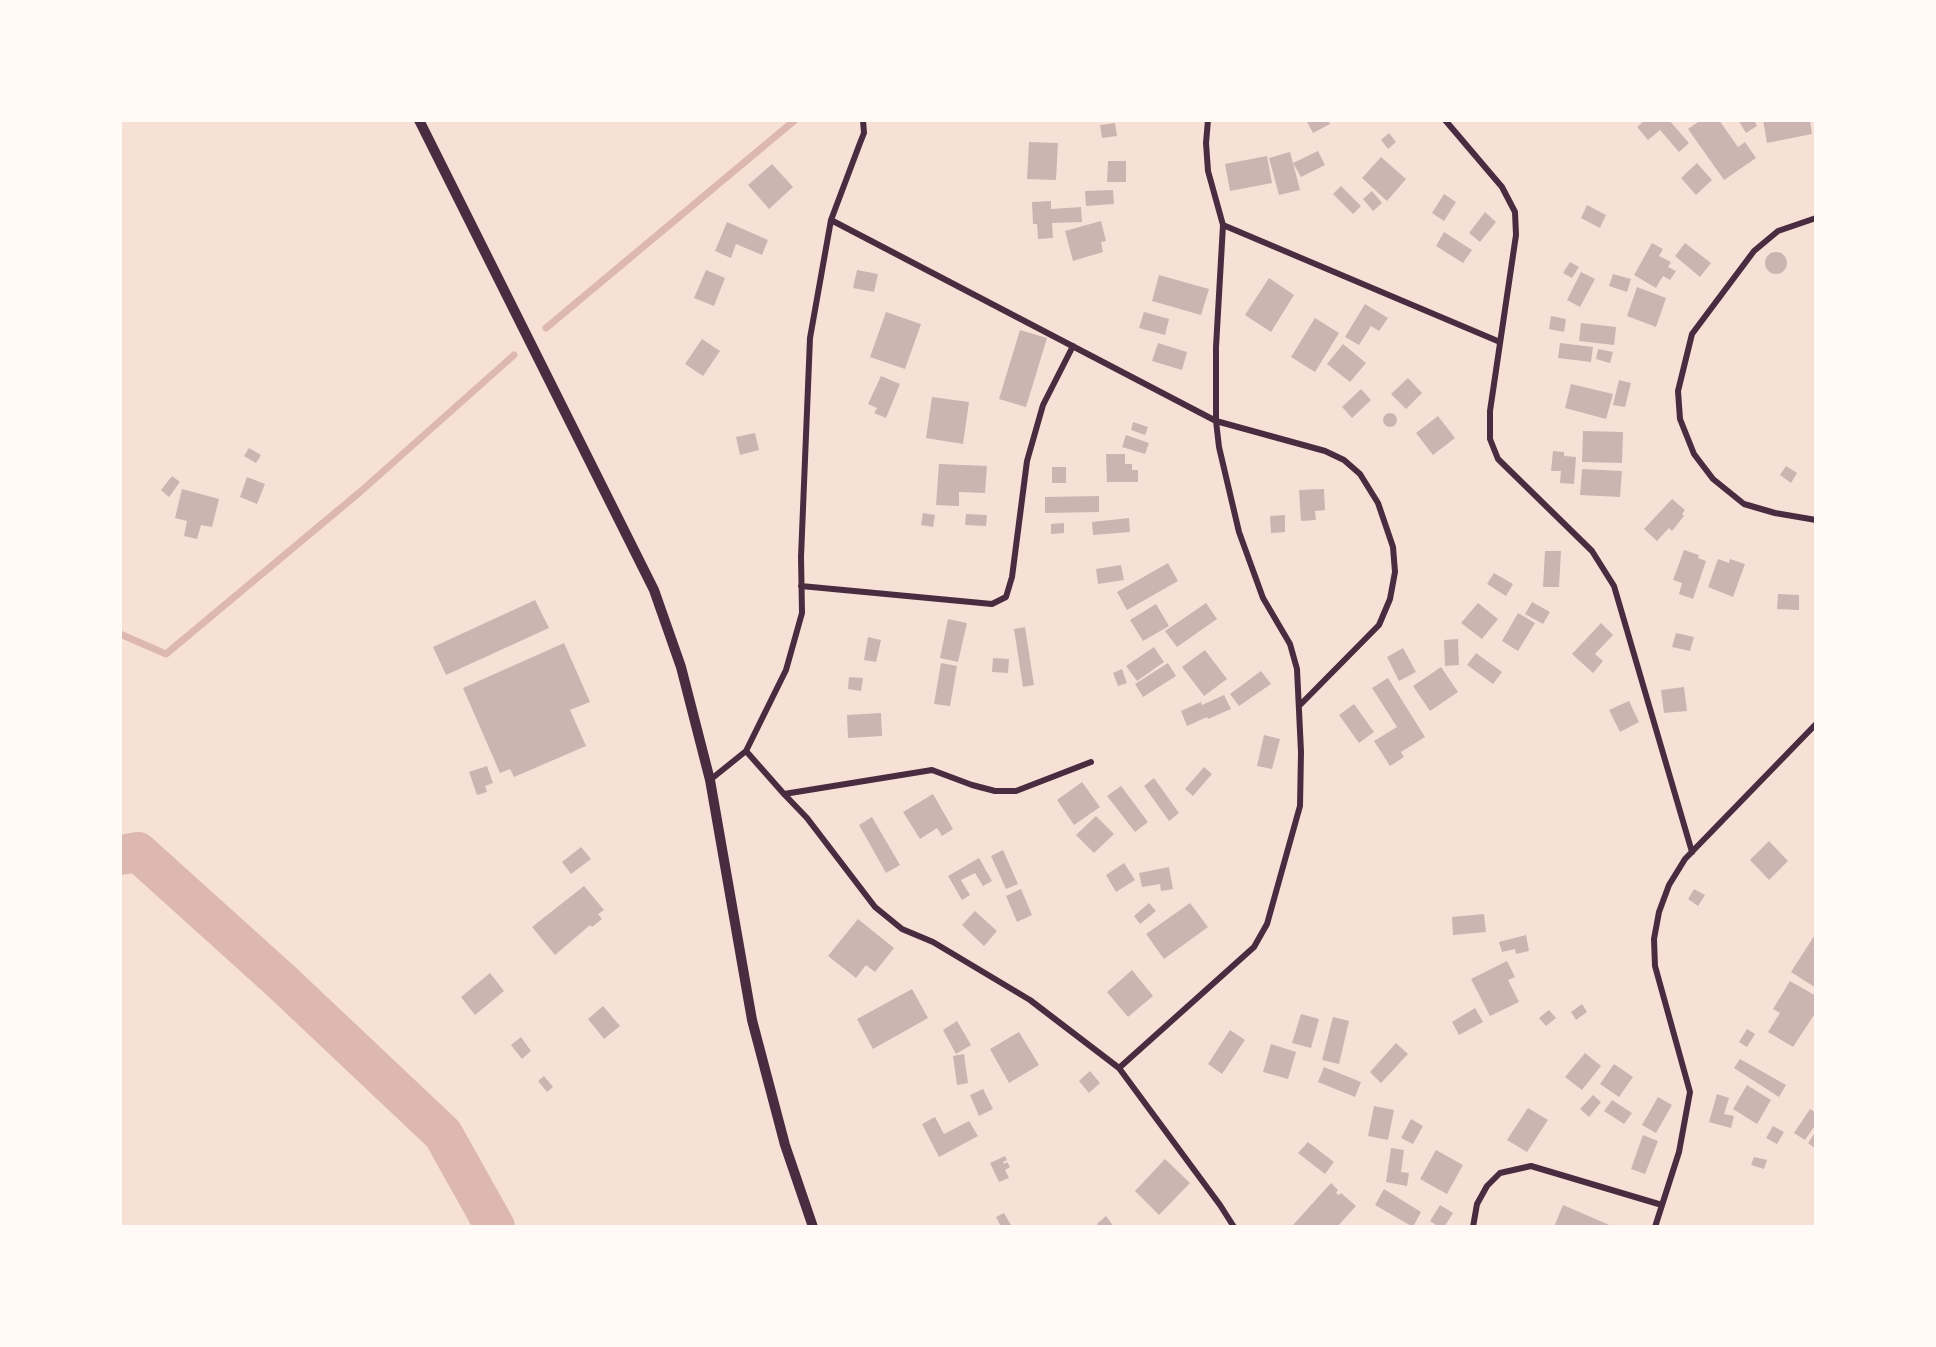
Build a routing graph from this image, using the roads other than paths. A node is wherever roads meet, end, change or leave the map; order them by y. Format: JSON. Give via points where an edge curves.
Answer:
{"nodes":[{"id":1,"x":419,"y":120,"type":"edge"},
{"id":2,"x":863,"y":120,"type":"edge"},
{"id":3,"x":1208,"y":120,"type":"edge"},
{"id":4,"x":1445,"y":120,"type":"edge"},
{"id":5,"x":1816,"y":218,"type":"edge"},
{"id":6,"x":831,"y":220,"type":"junction"},
{"id":7,"x":1223,"y":225,"type":"junction"},
{"id":8,"x":1500,"y":342,"type":"junction"},
{"id":9,"x":1073,"y":346,"type":"junction"},
{"id":10,"x":1216,"y":421,"type":"junction"},
{"id":11,"x":1816,"y":520,"type":"edge"},
{"id":12,"x":801,"y":586,"type":"junction"},
{"id":13,"x":1300,"y":705,"type":"junction"},
{"id":14,"x":1816,"y":724,"type":"edge"},
{"id":15,"x":746,"y":751,"type":"junction"},
{"id":16,"x":1091,"y":762,"type":"dead end"},
{"id":17,"x":710,"y":780,"type":"junction"},
{"id":18,"x":784,"y":794,"type":"junction"},
{"id":19,"x":1692,"y":852,"type":"junction"},
{"id":20,"x":1119,"y":1068,"type":"junction"},
{"id":21,"x":1662,"y":1205,"type":"junction"},
{"id":22,"x":813,"y":1227,"type":"edge"},
{"id":23,"x":1234,"y":1227,"type":"edge"},
{"id":24,"x":1473,"y":1227,"type":"edge"},
{"id":25,"x":1655,"y":1227,"type":"edge"}],
"edges":[{"from":1,"to":17,"type":"street","via":[[654,590],[681,667]]},
{"from":2,"to":6,"type":"street","via":[[864,133]]},
{"from":3,"to":7,"type":"street","via":[[1208,171]]},
{"from":4,"to":8,"type":"street","via":[[1502,187],[1515,212],[1516,235]]},
{"from":5,"to":11,"type":"street","via":[[1778,231],[1754,251],[1692,334],[1678,391],[1680,419],[1690,445],[1713,479],[1744,504]]},
{"from":6,"to":9,"type":"street"},
{"from":6,"to":12,"type":"street","via":[[810,338]]},
{"from":7,"to":8,"type":"street"},
{"from":7,"to":10,"type":"street"},
{"from":8,"to":19,"type":"street","via":[[1490,439],[1498,459],[1592,551],[1614,586]]},
{"from":9,"to":10,"type":"street"},
{"from":9,"to":12,"type":"street","via":[[1043,405],[1028,461],[1006,597],[992,604]]},
{"from":10,"to":13,"type":"street","via":[[1239,532],[1263,598],[1290,644]]},
{"from":10,"to":13,"type":"street","via":[[1325,451],[1344,460],[1360,474],[1378,503],[1393,547],[1395,572],[1390,599],[1379,625]]},
{"from":12,"to":15,"type":"street","via":[[802,613],[786,670]]},
{"from":13,"to":20,"type":"street","via":[[1300,807],[1268,924],[1254,948]]},
{"from":14,"to":19,"type":"street"},
{"from":15,"to":17,"type":"street"},
{"from":15,"to":18,"type":"street"},
{"from":16,"to":18,"type":"street","via":[[1016,790],[995,791],[932,770]]},
{"from":17,"to":22,"type":"street","via":[[752,1020],[785,1145]]},
{"from":18,"to":20,"type":"street","via":[[807,818],[874,908],[902,929],[933,942],[1030,1000]]},
{"from":19,"to":21,"type":"street","via":[[1669,885],[1654,939],[1655,966],[1690,1092],[1679,1152]]},
{"from":20,"to":23,"type":"street"},
{"from":21,"to":24,"type":"street","via":[[1531,1166],[1500,1173],[1487,1186],[1477,1204]]},
{"from":21,"to":25,"type":"street"}]}
